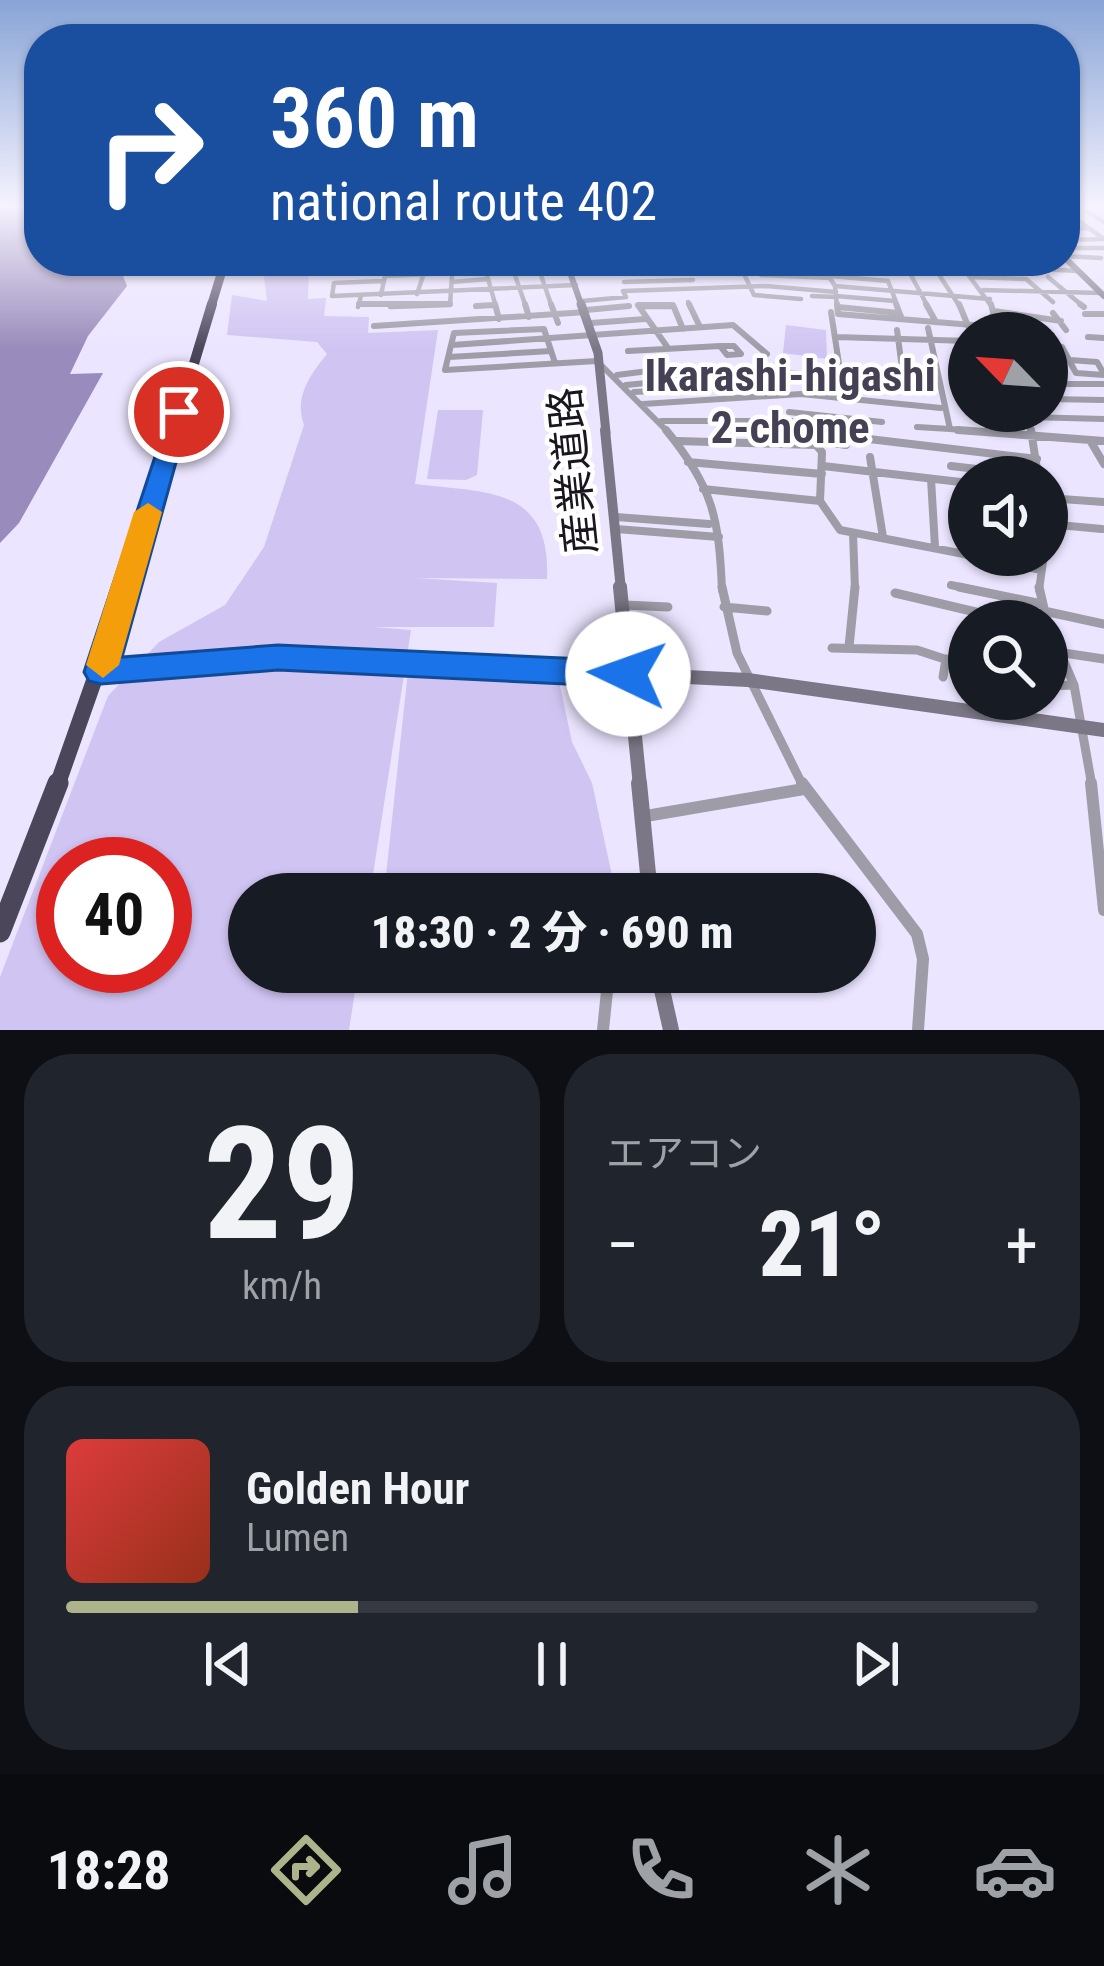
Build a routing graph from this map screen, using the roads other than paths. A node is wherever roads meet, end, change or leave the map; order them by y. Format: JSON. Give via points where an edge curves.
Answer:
{"nodes":[{"id":1,"x":220,"y":276,"type":"edge"},
{"id":2,"x":409,"y":276,"type":"edge"},
{"id":3,"x":422,"y":276,"type":"edge"},
{"id":4,"x":451,"y":276,"type":"edge"},
{"id":5,"x":487,"y":276,"type":"edge"},
{"id":6,"x":515,"y":276,"type":"edge"},
{"id":7,"x":542,"y":276,"type":"edge"},
{"id":8,"x":572,"y":276,"type":"edge"},
{"id":9,"x":710,"y":276,"type":"edge"},
{"id":10,"x":745,"y":276,"type":"edge"},
{"id":11,"x":823,"y":276,"type":"edge"},
{"id":12,"x":913,"y":276,"type":"edge"},
{"id":13,"x":941,"y":276,"type":"edge"},
{"id":14,"x":831,"y":277,"type":"junction"},
{"id":15,"x":1048,"y":277,"type":"dead end"},
{"id":16,"x":853,"y":278,"type":"joint"},
{"id":17,"x":972,"y":278,"type":"joint"},
{"id":18,"x":488,"y":279,"type":"junction"},
{"id":19,"x":383,"y":280,"type":"junction"},
{"id":20,"x":693,"y":280,"type":"dead end"},
{"id":21,"x":624,"y":281,"type":"dead end"},
{"id":22,"x":646,"y":281,"type":"junction"},
{"id":23,"x":452,"y":282,"type":"junction"},
{"id":24,"x":576,"y":285,"type":"junction"},
{"id":25,"x":547,"y":287,"type":"junction"},
{"id":26,"x":749,"y":288,"type":"junction"},
{"id":27,"x":519,"y":289,"type":"junction"},
{"id":28,"x":719,"y":289,"type":"junction"},
{"id":29,"x":892,"y":290,"type":"junction"},
{"id":30,"x":983,"y":290,"type":"junction"},
{"id":31,"x":491,"y":291,"type":"junction"},
{"id":32,"x":650,"y":291,"type":"junction"},
{"id":33,"x":836,"y":293,"type":"junction"},
{"id":34,"x":925,"y":293,"type":"junction"},
{"id":35,"x":1067,"y":293,"type":"junction"},
{"id":36,"x":1102,"y":293,"type":"edge"},
{"id":37,"x":417,"y":294,"type":"junction"},
{"id":38,"x":451,"y":294,"type":"junction"},
{"id":39,"x":1043,"y":294,"type":"junction"},
{"id":40,"x":361,"y":296,"type":"junction"},
{"id":41,"x":381,"y":296,"type":"junction"},
{"id":42,"x":812,"y":296,"type":"dead end"},
{"id":43,"x":956,"y":296,"type":"junction"},
{"id":44,"x":801,"y":298,"type":"dead end"},
{"id":45,"x":990,"y":299,"type":"junction"},
{"id":46,"x":896,"y":301,"type":"junction"},
{"id":47,"x":688,"y":302,"type":"dead end"},
{"id":48,"x":1054,"y":302,"type":"dead end"},
{"id":49,"x":494,"y":305,"type":"junction"},
{"id":50,"x":476,"y":306,"type":"dead end"},
{"id":51,"x":629,"y":306,"type":"dead end"},
{"id":52,"x":834,"y":310,"type":"junction"},
{"id":53,"x":994,"y":311,"type":"joint"},
{"id":54,"x":962,"y":312,"type":"edge"},
{"id":55,"x":1001,"y":312,"type":"edge"},
{"id":56,"x":1104,"y":314,"type":"edge"},
{"id":57,"x":588,"y":316,"type":"junction"},
{"id":58,"x":529,"y":317,"type":"junction"},
{"id":59,"x":904,"y":317,"type":"junction"},
{"id":60,"x":499,"y":319,"type":"junction"},
{"id":61,"x":558,"y":319,"type":"junction"},
{"id":62,"x":645,"y":319,"type":"junction"},
{"id":63,"x":932,"y":325,"type":"junction"},
{"id":64,"x":374,"y":326,"type":"dead end"},
{"id":65,"x":700,"y":327,"type":"junction"},
{"id":66,"x":948,"y":328,"type":"edge"},
{"id":67,"x":683,"y":329,"type":"junction"},
{"id":68,"x":652,"y":332,"type":"junction"},
{"id":69,"x":898,"y":335,"type":"junction"},
{"id":70,"x":948,"y":336,"type":"edge"},
{"id":71,"x":1096,"y":337,"type":"edge"},
{"id":72,"x":836,"y":338,"type":"junction"},
{"id":73,"x":547,"y":340,"type":"junction"},
{"id":74,"x":948,"y":340,"type":"edge"},
{"id":75,"x":931,"y":342,"type":"junction"},
{"id":76,"x":720,"y":346,"type":"dead end"},
{"id":77,"x":669,"y":349,"type":"junction"},
{"id":78,"x":1104,"y":350,"type":"edge"},
{"id":79,"x":551,"y":351,"type":"junction"},
{"id":80,"x":628,"y":351,"type":"dead end"},
{"id":81,"x":767,"y":354,"type":"dead end"},
{"id":82,"x":448,"y":357,"type":"junction"},
{"id":83,"x":1068,"y":357,"type":"edge"},
{"id":84,"x":597,"y":361,"type":"junction"},
{"id":85,"x":555,"y":363,"type":"junction"},
{"id":86,"x":688,"y":364,"type":"dead end"},
{"id":87,"x":902,"y":368,"type":"dead end"},
{"id":88,"x":656,"y":370,"type":"dead end"},
{"id":89,"x":768,"y":371,"type":"junction"},
{"id":90,"x":736,"y":372,"type":"junction"},
{"id":91,"x":1103,"y":373,"type":"edge"},
{"id":92,"x":692,"y":374,"type":"junction"},
{"id":93,"x":616,"y":376,"type":"junction"},
{"id":94,"x":841,"y":377,"type":"junction"},
{"id":95,"x":1068,"y":380,"type":"edge"},
{"id":96,"x":775,"y":382,"type":"dead end"},
{"id":97,"x":626,"y":385,"type":"junction"},
{"id":98,"x":915,"y":385,"type":"dead end"},
{"id":99,"x":634,"y":392,"type":"junction"},
{"id":100,"x":778,"y":398,"type":"junction"},
{"id":101,"x":1068,"y":399,"type":"edge"},
{"id":102,"x":1104,"y":400,"type":"edge"},
{"id":103,"x":641,"y":405,"type":"junction"},
{"id":104,"x":941,"y":408,"type":"junction"},
{"id":105,"x":1068,"y":417,"type":"edge"},
{"id":106,"x":1104,"y":419,"type":"edge"},
{"id":107,"x":793,"y":420,"type":"junction"},
{"id":108,"x":661,"y":421,"type":"junction"},
{"id":109,"x":882,"y":422,"type":"dead end"},
{"id":110,"x":948,"y":424,"type":"edge"},
{"id":111,"x":917,"y":428,"type":"dead end"},
{"id":112,"x":948,"y":429,"type":"edge"},
{"id":113,"x":990,"y":432,"type":"edge"},
{"id":114,"x":1032,"y":432,"type":"edge"},
{"id":115,"x":838,"y":434,"type":"dead end"},
{"id":116,"x":1034,"y":437,"type":"junction"},
{"id":117,"x":868,"y":439,"type":"dead end"},
{"id":118,"x":675,"y":441,"type":"junction"},
{"id":119,"x":1090,"y":441,"type":"junction"},
{"id":120,"x":1104,"y":441,"type":"edge"},
{"id":121,"x":814,"y":442,"type":"junction"},
{"id":122,"x":846,"y":445,"type":"dead end"},
{"id":123,"x":1012,"y":456,"type":"edge"},
{"id":124,"x":1037,"y":456,"type":"edge"},
{"id":125,"x":870,"y":457,"type":"dead end"},
{"id":126,"x":686,"y":462,"type":"junction"},
{"id":127,"x":910,"y":462,"type":"dead end"},
{"id":128,"x":1104,"y":464,"type":"edge"},
{"id":129,"x":823,"y":470,"type":"junction"},
{"id":130,"x":872,"y":472,"type":"junction"},
{"id":131,"x":913,"y":477,"type":"junction"},
{"id":132,"x":932,"y":479,"type":"junction"},
{"id":133,"x":948,"y":481,"type":"edge"},
{"id":134,"x":703,"y":489,"type":"junction"},
{"id":135,"x":1068,"y":499,"type":"edge"},
{"id":136,"x":820,"y":500,"type":"junction"},
{"id":137,"x":1104,"y":502,"type":"edge"},
{"id":138,"x":1096,"y":513,"type":"dead end"},
{"id":139,"x":616,"y":523,"type":"junction"},
{"id":140,"x":709,"y":524,"type":"dead end"},
{"id":141,"x":1068,"y":527,"type":"edge"},
{"id":142,"x":1103,"y":531,"type":"edge"},
{"id":143,"x":853,"y":533,"type":"junction"},
{"id":144,"x":719,"y":537,"type":"junction"},
{"id":145,"x":884,"y":537,"type":"junction"},
{"id":146,"x":935,"y":548,"type":"junction"},
{"id":147,"x":948,"y":551,"type":"edge"},
{"id":148,"x":951,"y":585,"type":"dead end"},
{"id":149,"x":895,"y":593,"type":"dead end"},
{"id":150,"x":993,"y":600,"type":"edge"},
{"id":151,"x":622,"y":605,"type":"junction"},
{"id":152,"x":948,"y":605,"type":"edge"},
{"id":153,"x":668,"y":607,"type":"dead end"},
{"id":154,"x":724,"y":607,"type":"junction"},
{"id":155,"x":767,"y":611,"type":"dead end"},
{"id":156,"x":1068,"y":621,"type":"edge"},
{"id":157,"x":1104,"y":624,"type":"edge"},
{"id":158,"x":849,"y":647,"type":"junction"},
{"id":159,"x":832,"y":648,"type":"dead end"},
{"id":160,"x":1068,"y":654,"type":"edge"},
{"id":161,"x":946,"y":659,"type":"joint"},
{"id":162,"x":1104,"y":659,"type":"edge"},
{"id":163,"x":101,"y":672,"type":"junction"},
{"id":164,"x":628,"y":674,"type":"junction"},
{"id":165,"x":1068,"y":674,"type":"edge"},
{"id":166,"x":943,"y":677,"type":"dead end"},
{"id":167,"x":748,"y":680,"type":"junction"},
{"id":168,"x":1068,"y":685,"type":"edge"},
{"id":169,"x":1074,"y":685,"type":"junction"},
{"id":170,"x":1082,"y":728,"type":"junction"},
{"id":171,"x":1104,"y":730,"type":"edge"},
{"id":172,"x":804,"y":788,"type":"junction"},
{"id":173,"x":643,"y":816,"type":"junction"},
{"id":174,"x":648,"y":873,"type":"edge"},
{"id":175,"x":1104,"y":910,"type":"edge"},
{"id":176,"x":0,"y":932,"type":"edge"},
{"id":177,"x":607,"y":993,"type":"edge"},
{"id":178,"x":663,"y":993,"type":"edge"},
{"id":179,"x":603,"y":1030,"type":"edge"},
{"id":180,"x":671,"y":1030,"type":"edge"},
{"id":181,"x":918,"y":1030,"type":"edge"}],
"edges":[{"from":1,"to":163,"type":"highway"},
{"from":2,"to":19,"type":"street"},
{"from":3,"to":37,"type":"street"},
{"from":4,"to":23,"type":"street"},
{"from":5,"to":18,"type":"street"},
{"from":6,"to":27,"type":"street"},
{"from":7,"to":25,"type":"street"},
{"from":8,"to":24,"type":"street","name":"産業道路"},
{"from":9,"to":28,"type":"street"},
{"from":10,"to":26,"type":"street"},
{"from":11,"to":14,"type":"street"},
{"from":12,"to":34,"type":"street"},
{"from":13,"to":43,"type":"street"},
{"from":14,"to":16,"type":"street"},
{"from":14,"to":33,"type":"street"},
{"from":15,"to":35,"type":"street"},
{"from":16,"to":29,"type":"street","via":[[888,281]]},
{"from":17,"to":30,"type":"street"},
{"from":17,"to":39,"type":"street","via":[[1026,279]]},
{"from":18,"to":23,"type":"street"},
{"from":18,"to":31,"type":"street"},
{"from":19,"to":40,"type":"street","via":[[334,283],[332,296]]},
{"from":19,"to":41,"type":"street"},
{"from":20,"to":22,"type":"street"},
{"from":21,"to":22,"type":"street"},
{"from":22,"to":32,"type":"street"},
{"from":23,"to":38,"type":"street"},
{"from":24,"to":25,"type":"street"},
{"from":24,"to":57,"type":"street","name":"産業道路"},
{"from":25,"to":27,"type":"street"},
{"from":25,"to":61,"type":"street"},
{"from":26,"to":28,"type":"street"},
{"from":26,"to":33,"type":"street"},
{"from":26,"to":44,"type":"street","via":[[754,296]]},
{"from":27,"to":31,"type":"street"},
{"from":27,"to":58,"type":"street"},
{"from":28,"to":32,"type":"street"},
{"from":29,"to":33,"type":"street"},
{"from":29,"to":34,"type":"street"},
{"from":29,"to":46,"type":"street"},
{"from":30,"to":39,"type":"street"},
{"from":30,"to":45,"type":"street"},
{"from":31,"to":38,"type":"street"},
{"from":31,"to":49,"type":"street"},
{"from":32,"to":57,"type":"street"},
{"from":33,"to":42,"type":"street"},
{"from":33,"to":46,"type":"street"},
{"from":33,"to":52,"type":"street"},
{"from":34,"to":43,"type":"street"},
{"from":34,"to":63,"type":"street"},
{"from":35,"to":36,"type":"street"},
{"from":35,"to":39,"type":"street"},
{"from":35,"to":56,"type":"street","via":[[1084,311]]},
{"from":37,"to":38,"type":"street"},
{"from":37,"to":41,"type":"street"},
{"from":38,"to":40,"type":"street","via":[[449,305],[358,308]]},
{"from":39,"to":48,"type":"street"},
{"from":40,"to":41,"type":"street"},
{"from":43,"to":45,"type":"street"},
{"from":43,"to":54,"type":"street"},
{"from":45,"to":53,"type":"street"},
{"from":46,"to":59,"type":"street"},
{"from":47,"to":65,"type":"street"},
{"from":49,"to":50,"type":"street"},
{"from":49,"to":60,"type":"street"},
{"from":51,"to":57,"type":"street"},
{"from":52,"to":59,"type":"street"},
{"from":52,"to":72,"type":"street"},
{"from":53,"to":55,"type":"street"},
{"from":57,"to":61,"type":"street"},
{"from":57,"to":62,"type":"street"},
{"from":57,"to":68,"type":"street"},
{"from":57,"to":73,"type":"street"},
{"from":57,"to":84,"type":"street","name":"産業道路"},
{"from":58,"to":60,"type":"street"},
{"from":58,"to":61,"type":"street"},
{"from":59,"to":63,"type":"street"},
{"from":60,"to":64,"type":"street"},
{"from":62,"to":67,"type":"street","via":[[638,305],[673,305]]},
{"from":62,"to":68,"type":"street"},
{"from":63,"to":66,"type":"street"},
{"from":63,"to":70,"type":"street"},
{"from":63,"to":75,"type":"street"},
{"from":65,"to":67,"type":"street"},
{"from":65,"to":81,"type":"street","via":[[740,327]]},
{"from":67,"to":68,"type":"street"},
{"from":68,"to":77,"type":"street"},
{"from":69,"to":72,"type":"street"},
{"from":69,"to":75,"type":"street"},
{"from":69,"to":87,"type":"street"},
{"from":71,"to":78,"type":"street"},
{"from":72,"to":94,"type":"street"},
{"from":73,"to":79,"type":"street"},
{"from":73,"to":82,"type":"street","via":[[544,329],[454,333]]},
{"from":74,"to":75,"type":"street"},
{"from":75,"to":104,"type":"street"},
{"from":76,"to":77,"type":"street"},
{"from":77,"to":80,"type":"street"},
{"from":79,"to":82,"type":"street"},
{"from":79,"to":85,"type":"street"},
{"from":82,"to":85,"type":"street","via":[[445,370]]},
{"from":83,"to":91,"type":"street","via":[[1076,373]]},
{"from":84,"to":85,"type":"street"},
{"from":84,"to":93,"type":"street"},
{"from":84,"to":139,"type":"street","name":"産業道路"},
{"from":86,"to":92,"type":"street"},
{"from":88,"to":93,"type":"street"},
{"from":89,"to":90,"type":"street"},
{"from":89,"to":94,"type":"street"},
{"from":89,"to":96,"type":"street"},
{"from":90,"to":92,"type":"street"},
{"from":90,"to":99,"type":"street","via":[[742,386]]},
{"from":91,"to":95,"type":"street"},
{"from":92,"to":97,"type":"street"},
{"from":93,"to":97,"type":"street"},
{"from":94,"to":98,"type":"street"},
{"from":97,"to":99,"type":"street"},
{"from":99,"to":103,"type":"street"},
{"from":100,"to":103,"type":"street"},
{"from":100,"to":104,"type":"street"},
{"from":100,"to":107,"type":"street"},
{"from":101,"to":102,"type":"street"},
{"from":103,"to":108,"type":"street"},
{"from":104,"to":110,"type":"street"},
{"from":105,"to":106,"type":"street"},
{"from":107,"to":108,"type":"street"},
{"from":107,"to":109,"type":"street"},
{"from":107,"to":115,"type":"street"},
{"from":107,"to":121,"type":"street"},
{"from":108,"to":118,"type":"street"},
{"from":111,"to":112,"type":"street"},
{"from":113,"to":116,"type":"street"},
{"from":114,"to":116,"type":"street"},
{"from":116,"to":119,"type":"street"},
{"from":116,"to":124,"type":"street"},
{"from":117,"to":123,"type":"street"},
{"from":118,"to":121,"type":"street"},
{"from":118,"to":126,"type":"street"},
{"from":119,"to":120,"type":"street"},
{"from":119,"to":128,"type":"street"},
{"from":121,"to":122,"type":"street"},
{"from":121,"to":129,"type":"street"},
{"from":125,"to":130,"type":"street"},
{"from":126,"to":129,"type":"street"},
{"from":126,"to":134,"type":"street"},
{"from":127,"to":131,"type":"street"},
{"from":129,"to":130,"type":"street"},
{"from":129,"to":136,"type":"street"},
{"from":130,"to":131,"type":"street"},
{"from":130,"to":145,"type":"street"},
{"from":131,"to":132,"type":"street"},
{"from":132,"to":133,"type":"street"},
{"from":132,"to":146,"type":"street"},
{"from":134,"to":136,"type":"street"},
{"from":134,"to":144,"type":"street","via":[[712,497]]},
{"from":135,"to":137,"type":"street"},
{"from":136,"to":143,"type":"street","via":[[831,522]]},
{"from":138,"to":142,"type":"street"},
{"from":139,"to":140,"type":"street"},
{"from":139,"to":144,"type":"street"},
{"from":139,"to":151,"type":"street","name":"産業道路"},
{"from":141,"to":142,"type":"street"},
{"from":143,"to":145,"type":"street"},
{"from":143,"to":158,"type":"street"},
{"from":144,"to":154,"type":"street"},
{"from":145,"to":146,"type":"street"},
{"from":146,"to":147,"type":"street"},
{"from":148,"to":150,"type":"street"},
{"from":149,"to":152,"type":"street"},
{"from":151,"to":153,"type":"street"},
{"from":151,"to":164,"type":"street","name":"産業道路"},
{"from":154,"to":155,"type":"street"},
{"from":154,"to":167,"type":"street"},
{"from":156,"to":157,"type":"street"},
{"from":158,"to":159,"type":"street"},
{"from":158,"to":161,"type":"street"},
{"from":160,"to":162,"type":"street"},
{"from":161,"to":166,"type":"street"},
{"from":163,"to":164,"type":"street","via":[[278,657]]},
{"from":163,"to":176,"type":"highway"},
{"from":164,"to":167,"type":"street"},
{"from":164,"to":173,"type":"street","name":"産業道路"},
{"from":165,"to":169,"type":"street"},
{"from":167,"to":170,"type":"street"},
{"from":167,"to":172,"type":"street"},
{"from":168,"to":169,"type":"street"},
{"from":169,"to":170,"type":"street"},
{"from":170,"to":171,"type":"street"},
{"from":170,"to":175,"type":"street"},
{"from":172,"to":173,"type":"street"},
{"from":172,"to":181,"type":"street","via":[[916,930],[927,963],[914,1007]]},
{"from":173,"to":174,"type":"street","name":"産業道路"},
{"from":177,"to":179,"type":"street"},
{"from":178,"to":180,"type":"street"}]}
